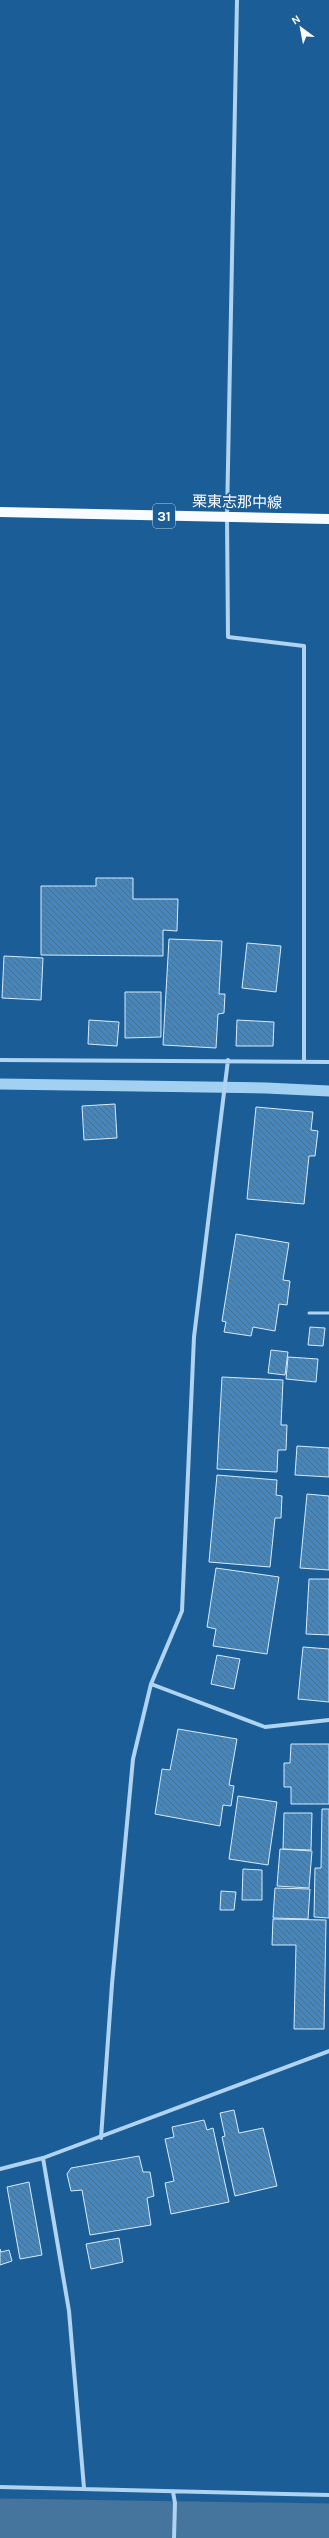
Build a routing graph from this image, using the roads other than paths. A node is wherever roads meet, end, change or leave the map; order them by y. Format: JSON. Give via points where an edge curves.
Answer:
{"nodes":[{"id":1,"x":237,"y":0,"type":"edge"},
{"id":2,"x":0,"y":512,"type":"edge"},
{"id":3,"x":227,"y":517,"type":"junction"},
{"id":4,"x":329,"y":519,"type":"edge"},
{"id":5,"x":0,"y":1060,"type":"edge"},
{"id":6,"x":228,"y":1060,"type":"junction"},
{"id":7,"x":304,"y":1060,"type":"junction"},
{"id":8,"x":329,"y":1062,"type":"edge"},
{"id":9,"x":309,"y":1312,"type":"dead end"},
{"id":10,"x":329,"y":1313,"type":"edge"},
{"id":11,"x":150,"y":1684,"type":"junction"},
{"id":12,"x":329,"y":1720,"type":"edge"},
{"id":13,"x":329,"y":2050,"type":"edge"},
{"id":14,"x":101,"y":2138,"type":"junction"},
{"id":15,"x":43,"y":2158,"type":"junction"},
{"id":16,"x":0,"y":2169,"type":"edge"},
{"id":17,"x":0,"y":2487,"type":"edge"},
{"id":18,"x":84,"y":2488,"type":"junction"},
{"id":19,"x":173,"y":2492,"type":"junction"},
{"id":20,"x":329,"y":2495,"type":"edge"},
{"id":21,"x":174,"y":2538,"type":"edge"}],
"edges":[{"from":1,"to":3,"type":"street"},
{"from":2,"to":3,"type":"main road","name":"栗東志那中線","number":"31"},
{"from":3,"to":4,"type":"main road","name":"栗東志那中線","number":"31"},
{"from":3,"to":7,"type":"street","via":[[228,637],[304,646]]},
{"from":5,"to":6,"type":"street"},
{"from":6,"to":7,"type":"street"},
{"from":6,"to":11,"type":"street","via":[[194,1337],[182,1611]]},
{"from":7,"to":8,"type":"street"},
{"from":9,"to":10,"type":"lane"},
{"from":11,"to":12,"type":"street","via":[[265,1727]]},
{"from":11,"to":14,"type":"street","via":[[133,1759]]},
{"from":13,"to":14,"type":"street"},
{"from":14,"to":15,"type":"street"},
{"from":15,"to":16,"type":"street"},
{"from":15,"to":18,"type":"street","via":[[69,2311]]},
{"from":17,"to":18,"type":"street"},
{"from":18,"to":19,"type":"street"},
{"from":19,"to":20,"type":"street"},
{"from":19,"to":21,"type":"street"}]}
